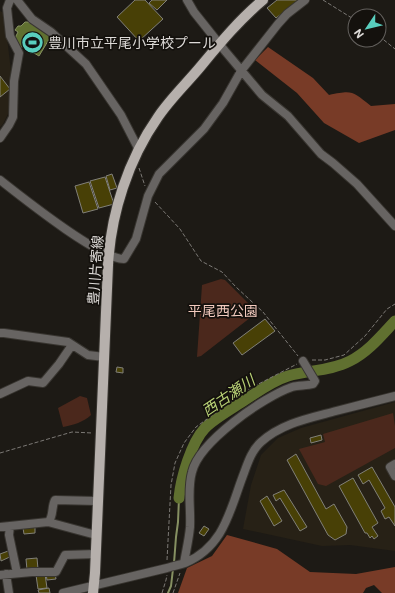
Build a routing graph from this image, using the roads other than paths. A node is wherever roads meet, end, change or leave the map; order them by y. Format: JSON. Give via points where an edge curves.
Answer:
{"nodes":[{"id":1,"x":10,"y":0,"type":"edge"},
{"id":2,"x":17,"y":0,"type":"edge"},
{"id":3,"x":187,"y":0,"type":"edge"},
{"id":4,"x":263,"y":0,"type":"edge"},
{"id":5,"x":305,"y":0,"type":"edge"},
{"id":6,"x":4,"y":12,"type":"edge"},
{"id":7,"x":219,"y":44,"type":"junction"},
{"id":8,"x":240,"y":71,"type":"junction"},
{"id":9,"x":0,"y":138,"type":"edge"},
{"id":10,"x":139,"y":150,"type":"junction"},
{"id":11,"x":0,"y":180,"type":"edge"},
{"id":12,"x":395,"y":226,"type":"edge"},
{"id":13,"x":108,"y":255,"type":"junction"},
{"id":14,"x":0,"y":333,"type":"edge"},
{"id":15,"x":72,"y":345,"type":"junction"},
{"id":16,"x":104,"y":357,"type":"junction"},
{"id":17,"x":303,"y":361,"type":"road end"},
{"id":18,"x":0,"y":394,"type":"edge"},
{"id":19,"x":395,"y":396,"type":"edge"},
{"id":20,"x":395,"y":464,"type":"edge"},
{"id":21,"x":395,"y":476,"type":"edge"},
{"id":22,"x":97,"y":501,"type":"junction"},
{"id":23,"x":48,"y":522,"type":"junction"},
{"id":24,"x":10,"y":526,"type":"junction"},
{"id":25,"x":0,"y":527,"type":"edge"},
{"id":26,"x":96,"y":536,"type":"junction"},
{"id":27,"x":96,"y":554,"type":"junction"},
{"id":28,"x":181,"y":564,"type":"junction"},
{"id":29,"x":17,"y":573,"type":"junction"},
{"id":30,"x":3,"y":574,"type":"edge"},
{"id":31,"x":94,"y":589,"type":"edge"},
{"id":32,"x":9,"y":593,"type":"edge"},
{"id":33,"x":63,"y":593,"type":"edge"}],
"edges":[{"from":1,"to":6,"type":"street"},
{"from":2,"to":10,"type":"street","via":[[32,20],[51,32],[86,64],[121,115]]},
{"from":3,"to":7,"type":"street"},
{"from":4,"to":7,"type":"main road","name":"豊川片寄線"},
{"from":5,"to":8,"type":"street","via":[[287,14]]},
{"from":6,"to":9,"type":"street","via":[[10,36],[19,53],[14,81],[13,117]]},
{"from":7,"to":8,"type":"street"},
{"from":7,"to":10,"type":"main road","name":"豊川片寄線","via":[[158,117]]},
{"from":8,"to":12,"type":"street","via":[[262,95],[288,116],[321,154],[357,184]]},
{"from":8,"to":13,"type":"street","via":[[223,103],[204,129],[159,174],[148,196],[136,238],[124,259]]},
{"from":10,"to":13,"type":"main road","name":"豊川片寄線","via":[[122,190]]},
{"from":11,"to":13,"type":"street","via":[[93,248]]},
{"from":13,"to":16,"type":"main road","name":"豊川片寄線"},
{"from":14,"to":15,"type":"street","via":[[68,342]]},
{"from":15,"to":16,"type":"street","via":[[88,355]]},
{"from":15,"to":18,"type":"street","via":[[43,383],[28,381]]},
{"from":16,"to":22,"type":"main road","name":"豊川片寄線"},
{"from":17,"to":28,"type":"street","via":[[315,381],[313,384],[293,386],[261,403],[214,439],[194,462],[189,490],[190,527]]},
{"from":19,"to":28,"type":"street","via":[[300,421],[274,432],[260,443],[250,457],[230,515],[214,543]]},
{"from":20,"to":21,"type":"street","via":[[390,467]]},
{"from":22,"to":23,"type":"street","via":[[55,500]]},
{"from":22,"to":26,"type":"main road","name":"豊川片寄線"},
{"from":23,"to":24,"type":"street"},
{"from":23,"to":26,"type":"street"},
{"from":24,"to":25,"type":"street"},
{"from":24,"to":29,"type":"street","via":[[9,535]]},
{"from":26,"to":27,"type":"main road","name":"豊川片寄線"},
{"from":27,"to":29,"type":"street","via":[[65,555],[56,572]]},
{"from":27,"to":31,"type":"main road","name":"豊川片寄線"},
{"from":28,"to":31,"type":"street"},
{"from":29,"to":30,"type":"street"},
{"from":30,"to":32,"type":"street"},
{"from":31,"to":33,"type":"street"}]}
